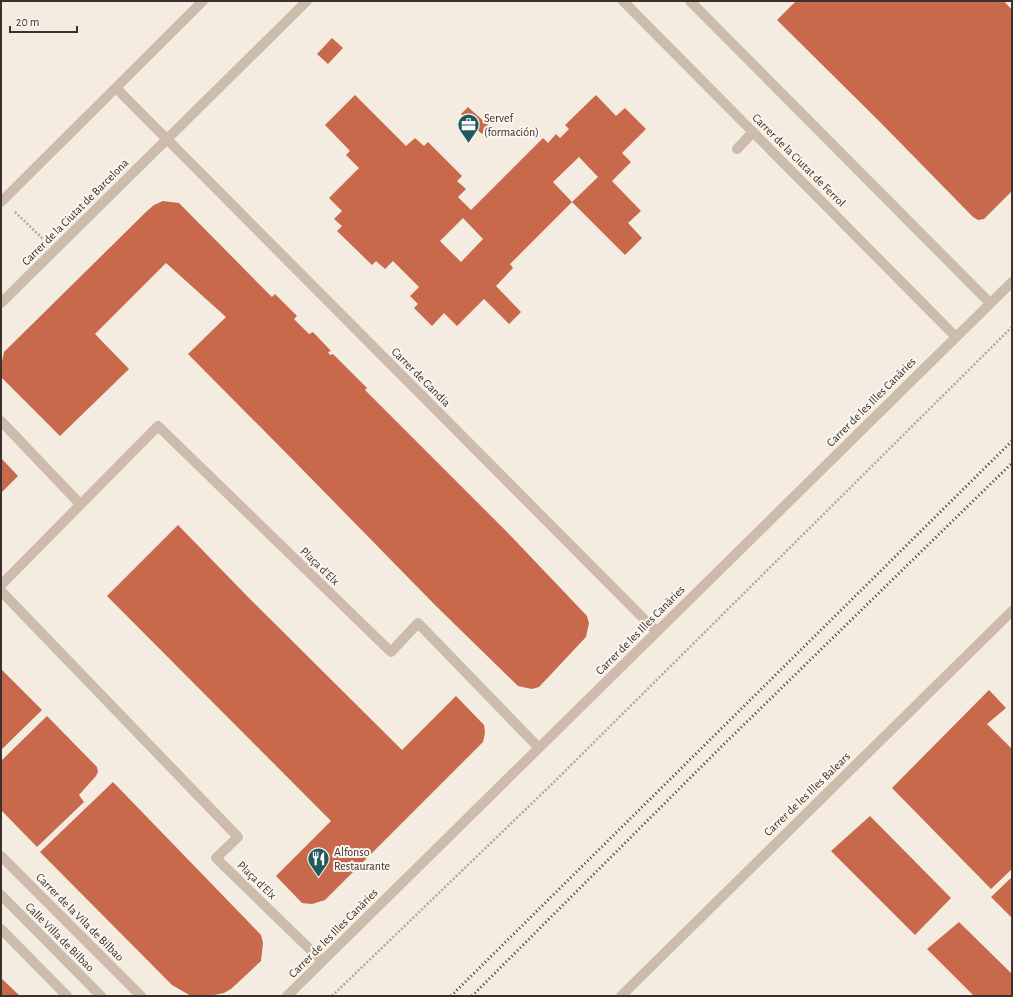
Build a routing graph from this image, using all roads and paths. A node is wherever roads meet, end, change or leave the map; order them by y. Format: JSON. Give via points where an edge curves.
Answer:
{"nodes":[{"id":1,"x":204,"y":1,"type":"edge"},
{"id":2,"x":307,"y":1,"type":"edge"},
{"id":3,"x":623,"y":1,"type":"edge"},
{"id":4,"x":690,"y":1,"type":"edge"},
{"id":5,"x":116,"y":88,"type":"junction"},
{"id":6,"x":753,"y":132,"type":"junction"},
{"id":7,"x":167,"y":139,"type":"junction"},
{"id":8,"x":737,"y":149,"type":"dead end"},
{"id":9,"x":2,"y":201,"type":"edge"},
{"id":10,"x":55,"y":250,"type":"junction"},
{"id":11,"x":1012,"y":282,"type":"edge"},
{"id":12,"x":1,"y":303,"type":"edge"},
{"id":13,"x":990,"y":303,"type":"junction"},
{"id":14,"x":1012,"y":327,"type":"edge"},
{"id":15,"x":956,"y":337,"type":"junction"},
{"id":16,"x":1,"y":421,"type":"edge"},
{"id":17,"x":80,"y":504,"type":"junction"},
{"id":18,"x":1,"y":585,"type":"edge"},
{"id":19,"x":1,"y":592,"type":"edge"},
{"id":20,"x":1012,"y":611,"type":"edge"},
{"id":21,"x":657,"y":632,"type":"junction"},
{"id":22,"x":539,"y":748,"type":"junction"},
{"id":23,"x":1,"y":856,"type":"edge"},
{"id":24,"x":1,"y":895,"type":"edge"},
{"id":25,"x":1,"y":929,"type":"edge"},
{"id":26,"x":322,"y":961,"type":"junction"},
{"id":27,"x":67,"y":996,"type":"edge"},
{"id":28,"x":101,"y":996,"type":"edge"},
{"id":29,"x":141,"y":996,"type":"edge"},
{"id":30,"x":287,"y":996,"type":"edge"},
{"id":31,"x":332,"y":996,"type":"edge"},
{"id":32,"x":621,"y":996,"type":"edge"}],
"edges":[{"from":1,"to":5,"type":"street"},
{"from":2,"to":7,"type":"street","name":"Carrer de la Ciutat de Barcelona"},
{"from":3,"to":6,"type":"street","name":"Carrer de la Ciutat de Ferrol"},
{"from":4,"to":13,"type":"street"},
{"from":5,"to":7,"type":"street"},
{"from":5,"to":9,"type":"street"},
{"from":6,"to":8,"type":"street"},
{"from":6,"to":15,"type":"street","name":"Carrer de la Ciutat de Ferrol"},
{"from":7,"to":10,"type":"street","name":"Carrer de la Ciutat de Barcelona"},
{"from":7,"to":21,"type":"street","name":"Carrer de Gandia"},
{"from":9,"to":10,"type":"path"},
{"from":10,"to":12,"type":"street","name":"Carrer de la Ciutat de Barcelona"},
{"from":11,"to":13,"type":"street","name":"Carrer de les Illes Canàries"},
{"from":13,"to":15,"type":"street","name":"Carrer de les Illes Canàries"},
{"from":14,"to":31,"type":"path","via":[[559,777]]},
{"from":15,"to":21,"type":"street","name":"Carrer de les Illes Canàries"},
{"from":16,"to":17,"type":"street"},
{"from":17,"to":18,"type":"street","name":"Plaça d'Elx"},
{"from":17,"to":22,"type":"street","name":"Plaça d'Elx","via":[[158,426],[391,652],[418,623]]},
{"from":19,"to":26,"type":"street","name":"Plaça d'Elx","via":[[238,838],[216,858]]},
{"from":20,"to":32,"type":"street","name":"Carrer de les Illes Balears"},
{"from":21,"to":22,"type":"street","name":"Carrer de les Illes Canàries"},
{"from":22,"to":26,"type":"street","name":"Carrer de les Illes Canàries"},
{"from":23,"to":29,"type":"street","name":"Carrer de la Vila de Bilbao"},
{"from":24,"to":28,"type":"street","name":"Calle Villa de Bilbao"},
{"from":25,"to":27,"type":"street"},
{"from":26,"to":30,"type":"street","name":"Carrer de les Illes Canàries"}]}
